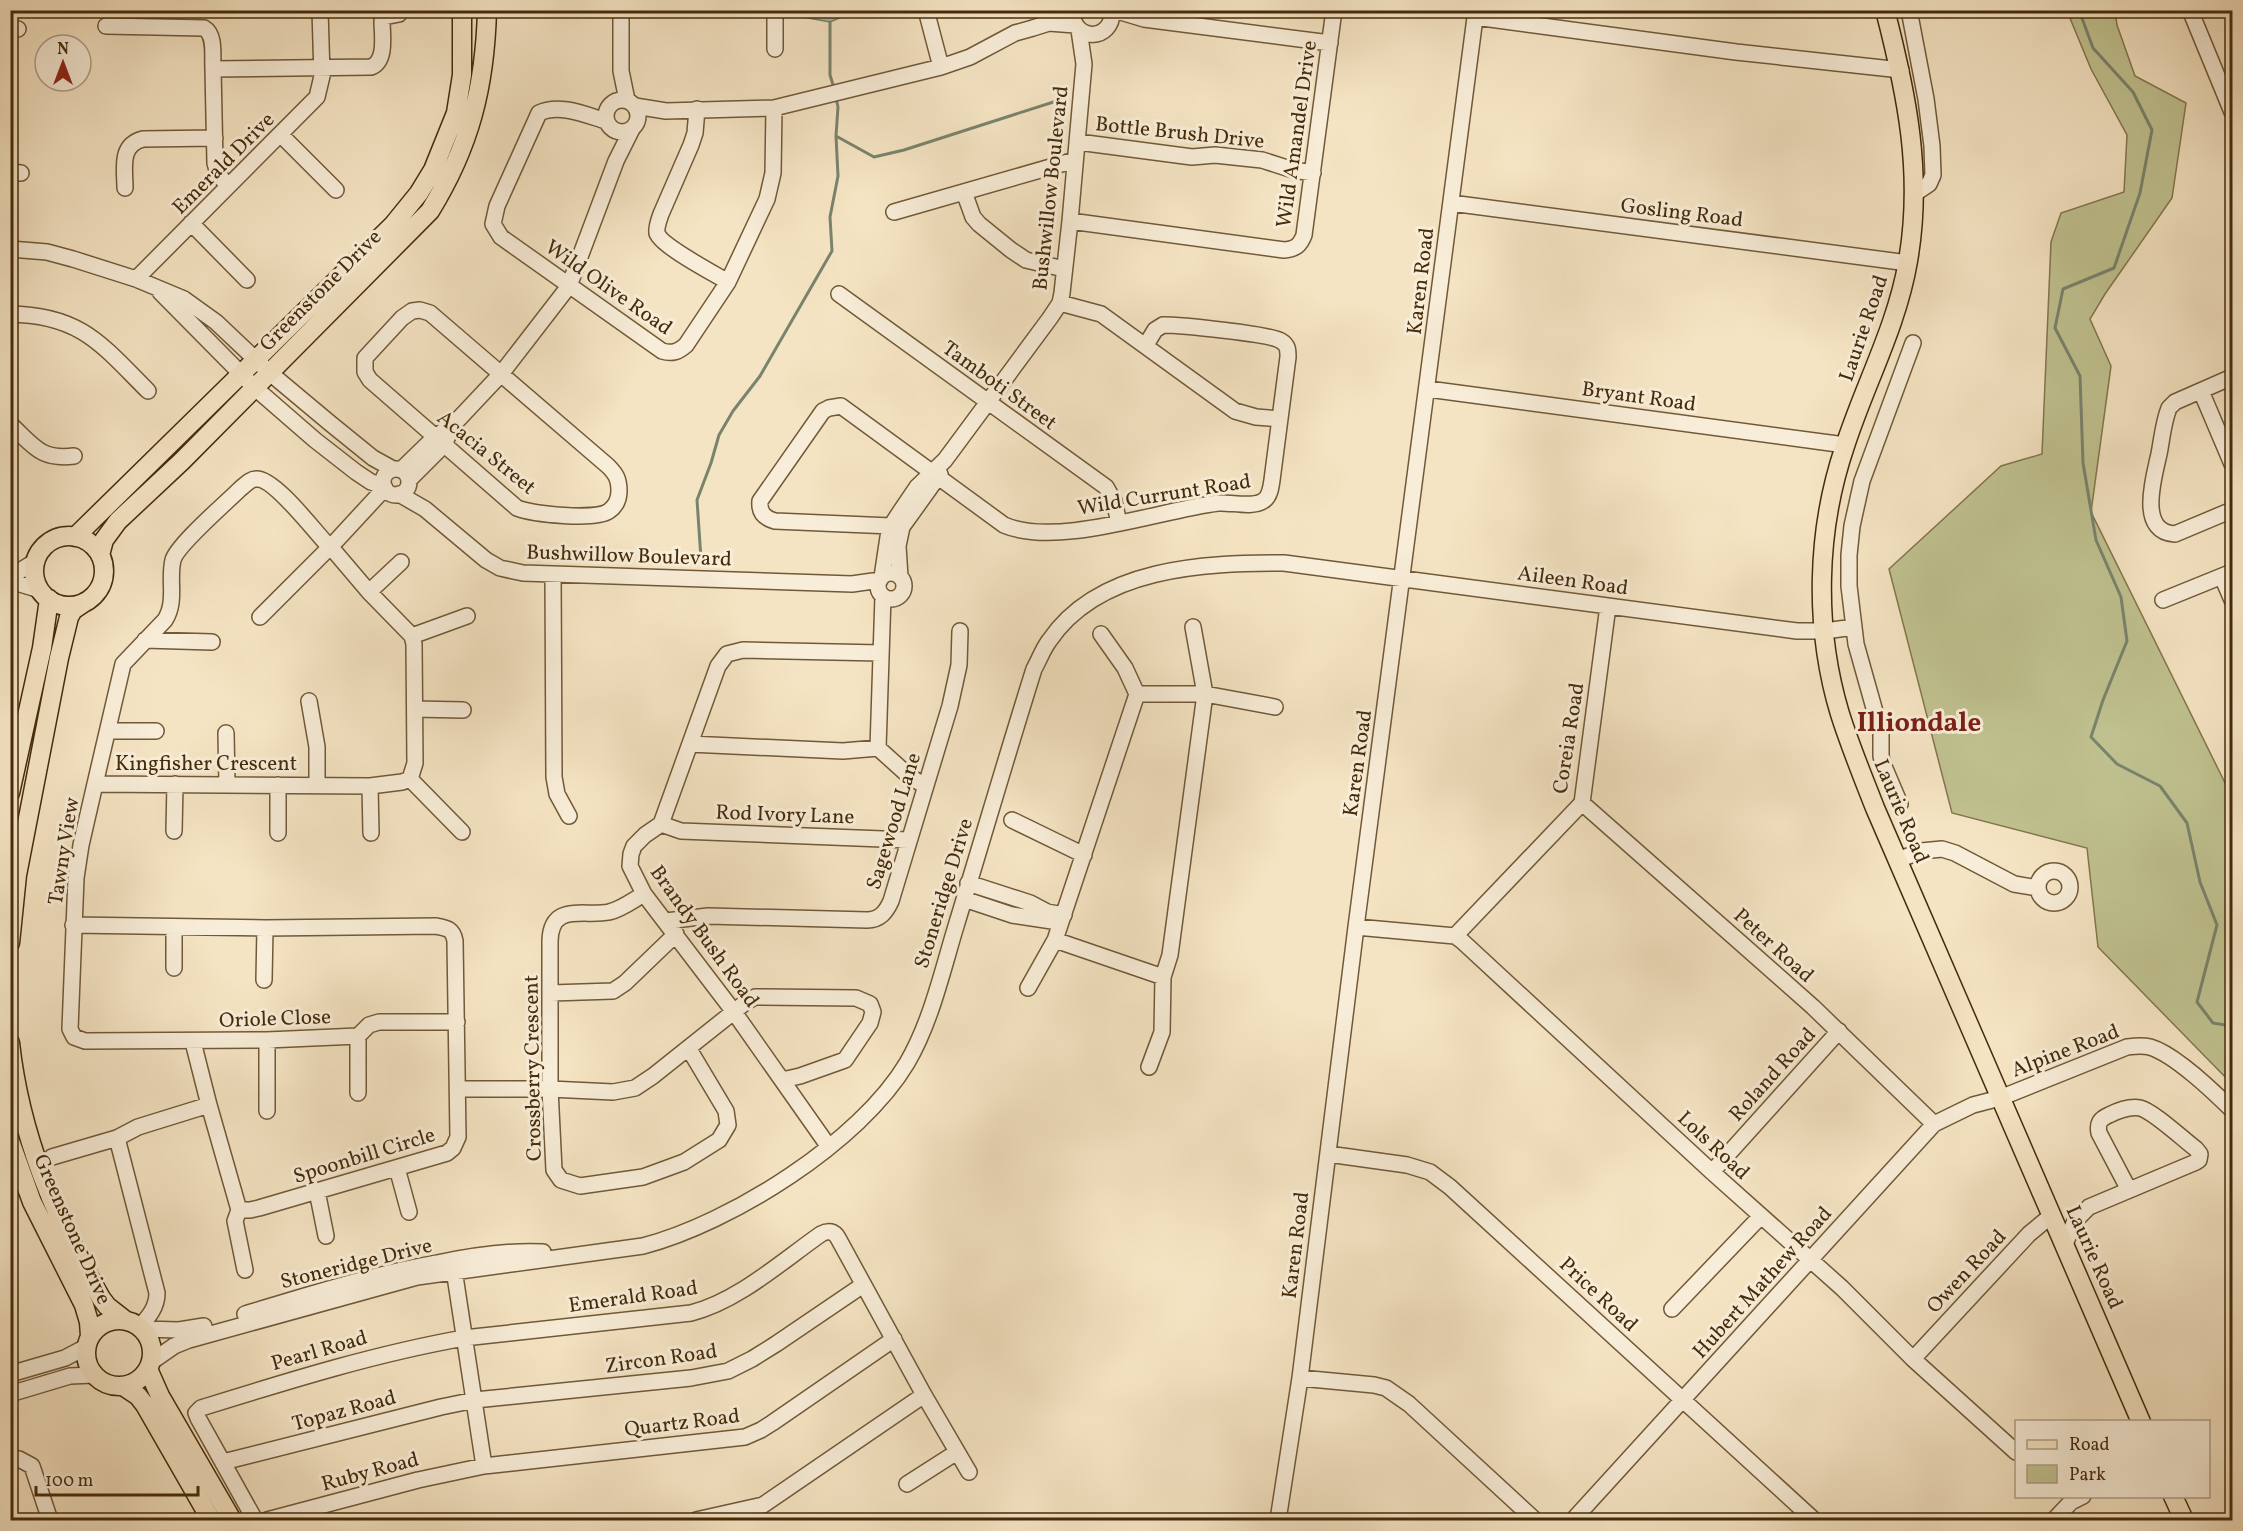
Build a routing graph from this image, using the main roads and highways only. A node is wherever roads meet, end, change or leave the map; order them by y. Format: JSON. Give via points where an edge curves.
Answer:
{"nodes":[{"id":1,"x":462,"y":10,"type":"edge"},
{"id":2,"x":487,"y":10,"type":"edge"},
{"id":3,"x":1886,"y":10,"type":"edge"},
{"id":4,"x":248,"y":380,"type":"junction"},
{"id":5,"x":75,"y":537,"type":"junction"},
{"id":6,"x":100,"y":555,"type":"junction"},
{"id":7,"x":45,"y":595,"type":"junction"},
{"id":8,"x":85,"y":602,"type":"junction"},
{"id":9,"x":10,"y":793,"type":"edge"},
{"id":10,"x":10,"y":944,"type":"edge"},
{"id":11,"x":10,"y":1043,"type":"edge"},
{"id":12,"x":10,"y":1141,"type":"edge"},
{"id":13,"x":135,"y":1325,"type":"junction"},
{"id":14,"x":88,"y":1341,"type":"junction"},
{"id":15,"x":150,"y":1365,"type":"junction"},
{"id":16,"x":123,"y":1386,"type":"junction"},
{"id":17,"x":2140,"y":1420,"type":"edge"},
{"id":18,"x":2173,"y":1498,"type":"edge"},
{"id":19,"x":211,"y":1521,"type":"edge"},
{"id":20,"x":232,"y":1521,"type":"edge"},
{"id":21,"x":2184,"y":1521,"type":"edge"}],
"edges":[{"from":1,"to":4,"type":"main road","name":"Greenstone Drive","via":[[462,75],[456,113],[433,170],[393,225],[256,359]]},
{"from":2,"to":4,"type":"main road","name":"Greenstone Drive","via":[[478,98],[462,152],[430,211],[270,373]]},
{"from":3,"to":17,"type":"main road","name":"Laurie Road","via":[[1911,125],[1914,194],[1908,263],[1886,340],[1845,445],[1827,519],[1822,579],[1827,651],[1839,712],[1864,779]]},
{"from":4,"to":5,"type":"main road","name":"Greenstone Drive"},
{"from":4,"to":6,"type":"main road","name":"Greenstone Drive","via":[[182,461],[118,520],[104,540]]},
{"from":5,"to":6,"type":"main road"},
{"from":5,"to":7,"type":"main road","via":[[58,538],[40,551],[34,571]]},
{"from":6,"to":8,"type":"main road","via":[[104,577],[94,596]]},
{"from":7,"to":8,"type":"main road","via":[[65,606]]},
{"from":7,"to":9,"type":"main road","via":[[42,648]]},
{"from":8,"to":10,"type":"main road","via":[[69,617],[56,669],[17,875]]},
{"from":11,"to":13,"type":"main road","name":"Greenstone Drive","via":[[23,1119],[49,1197],[101,1298],[112,1311]]},
{"from":12,"to":14,"type":"main road","name":"Greenstone Drive","via":[[32,1202],[84,1305],[89,1322]]},
{"from":13,"to":14,"type":"main road","via":[[107,1322]]},
{"from":13,"to":15,"type":"main road","via":[[151,1342]]},
{"from":14,"to":16,"type":"main road","via":[[87,1364],[94,1375],[107,1384]]},
{"from":15,"to":16,"type":"main road","via":[[139,1379]]},
{"from":15,"to":20,"type":"main road","via":[[160,1396]]},
{"from":16,"to":19,"type":"main road","via":[[145,1405]]},
{"from":18,"to":21,"type":"main road"}]}
